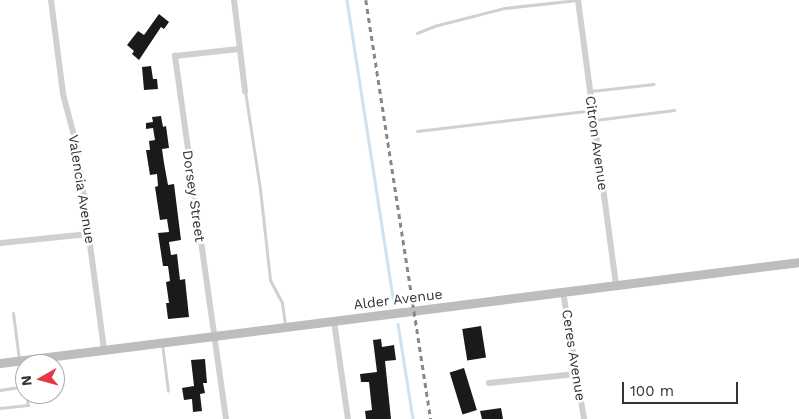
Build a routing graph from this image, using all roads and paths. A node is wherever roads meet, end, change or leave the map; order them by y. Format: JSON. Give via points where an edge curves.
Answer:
{"nodes":[{"id":1,"x":52,"y":0,"type":"edge"},
{"id":2,"x":234,"y":0,"type":"edge"},
{"id":3,"x":578,"y":0,"type":"edge"},
{"id":4,"x":417,"y":33,"type":"dead end"},
{"id":5,"x":238,"y":49,"type":"junction"},
{"id":6,"x":654,"y":84,"type":"dead end"},
{"id":7,"x":245,"y":91,"type":"joint"},
{"id":8,"x":590,"y":91,"type":"junction"},
{"id":9,"x":593,"y":110,"type":"junction"},
{"id":10,"x":674,"y":110,"type":"dead end"},
{"id":11,"x":594,"y":120,"type":"junction"},
{"id":12,"x":417,"y":131,"type":"dead end"},
{"id":13,"x":89,"y":234,"type":"junction"},
{"id":14,"x":1,"y":243,"type":"edge"},
{"id":15,"x":799,"y":262,"type":"edge"},
{"id":16,"x":616,"y":285,"type":"junction"},
{"id":17,"x":563,"y":292,"type":"junction"},
{"id":18,"x":13,"y":313,"type":"dead end"},
{"id":19,"x":334,"y":321,"type":"junction"},
{"id":20,"x":286,"y":327,"type":"junction"},
{"id":21,"x":215,"y":336,"type":"junction"},
{"id":22,"x":162,"y":342,"type":"junction"},
{"id":23,"x":104,"y":350,"type":"junction"},
{"id":24,"x":18,"y":354,"type":"edge"},
{"id":25,"x":65,"y":355,"type":"edge"},
{"id":26,"x":15,"y":361,"type":"edge"},
{"id":27,"x":0,"y":363,"type":"edge"},
{"id":28,"x":577,"y":374,"type":"junction"},
{"id":29,"x":489,"y":382,"type":"dead end"},
{"id":30,"x":15,"y":388,"type":"edge"},
{"id":31,"x":0,"y":390,"type":"edge"},
{"id":32,"x":168,"y":392,"type":"dead end"},
{"id":33,"x":28,"y":404,"type":"edge"},
{"id":34,"x":0,"y":408,"type":"edge"},
{"id":35,"x":226,"y":419,"type":"edge"},
{"id":36,"x":348,"y":419,"type":"edge"},
{"id":37,"x":584,"y":419,"type":"edge"}],
"edges":[{"from":1,"to":13,"type":"street","name":"Valencia Avenue","via":[[64,94],[77,146]]},
{"from":2,"to":5,"type":"street"},
{"from":3,"to":4,"type":"lane","via":[[504,8]]},
{"from":3,"to":8,"type":"street","name":"Citron Avenue"},
{"from":5,"to":7,"type":"street"},
{"from":5,"to":21,"type":"street","name":"Dorsey Street","via":[[175,56]]},
{"from":6,"to":8,"type":"lane"},
{"from":7,"to":20,"type":"lane","via":[[270,280],[284,310]]},
{"from":8,"to":9,"type":"street","name":"Citron Avenue"},
{"from":9,"to":11,"type":"street","name":"Citron Avenue"},
{"from":9,"to":12,"type":"lane"},
{"from":10,"to":11,"type":"lane"},
{"from":11,"to":16,"type":"street","name":"Citron Avenue"},
{"from":13,"to":14,"type":"street"},
{"from":13,"to":23,"type":"street","name":"Valencia Avenue"},
{"from":15,"to":16,"type":"main road","name":"Alder Avenue"},
{"from":16,"to":17,"type":"main road","name":"Alder Avenue"},
{"from":17,"to":19,"type":"main road","name":"Alder Avenue"},
{"from":17,"to":28,"type":"street","name":"Ceres Avenue"},
{"from":18,"to":24,"type":"lane"},
{"from":19,"to":20,"type":"main road","name":"Alder Avenue"},
{"from":19,"to":36,"type":"street"},
{"from":20,"to":21,"type":"main road","name":"Alder Avenue"},
{"from":21,"to":22,"type":"main road","name":"Alder Avenue"},
{"from":21,"to":35,"type":"street","name":"Dorsey Street"},
{"from":22,"to":23,"type":"main road","name":"Alder Avenue"},
{"from":22,"to":32,"type":"lane"},
{"from":23,"to":25,"type":"main road","name":"Alder Avenue"},
{"from":26,"to":27,"type":"main road","name":"Alder Avenue"},
{"from":28,"to":29,"type":"street"},
{"from":28,"to":37,"type":"street","name":"Ceres Avenue"},
{"from":30,"to":31,"type":"lane"},
{"from":33,"to":34,"type":"lane"}]}
